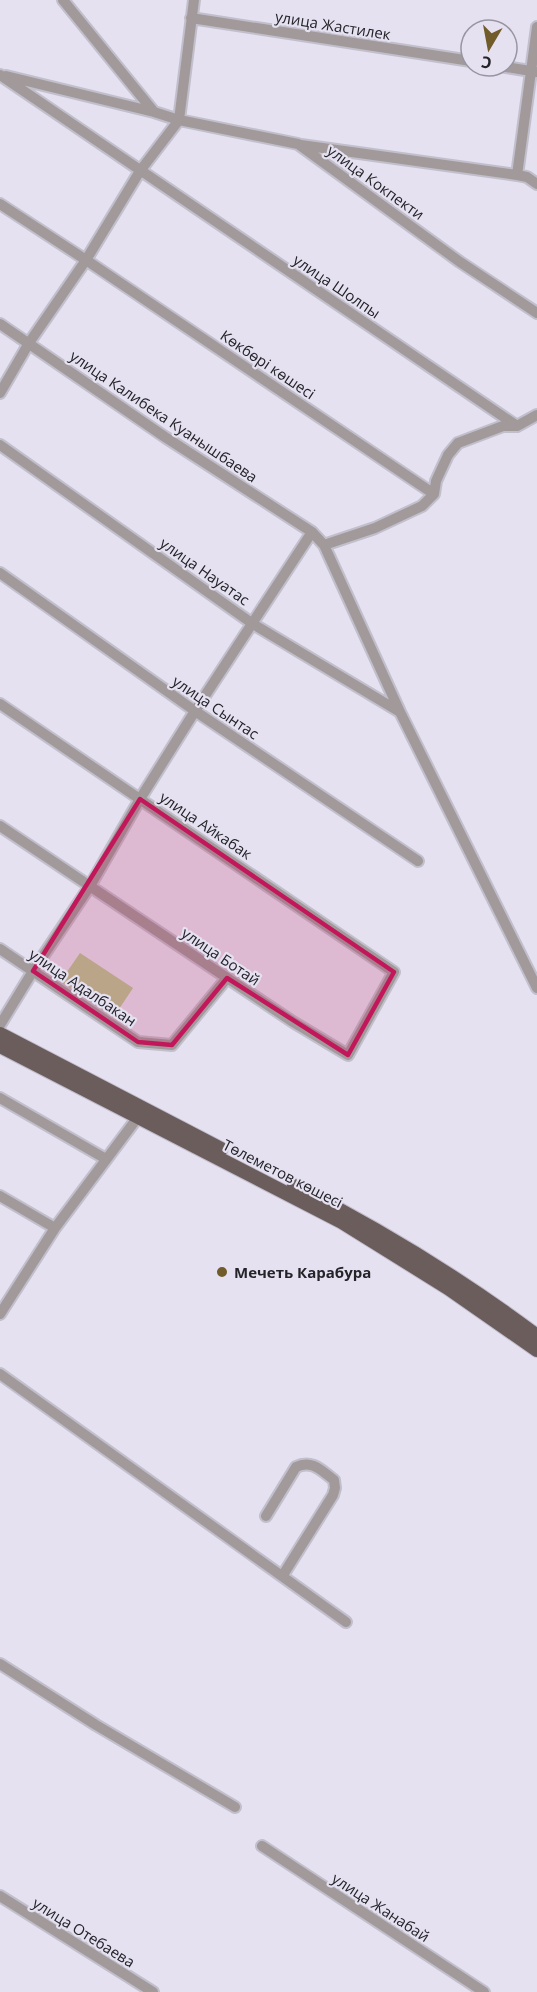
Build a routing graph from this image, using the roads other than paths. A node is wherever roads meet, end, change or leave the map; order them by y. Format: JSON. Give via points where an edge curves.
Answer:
{"nodes":[{"id":1,"x":63,"y":0,"type":"edge"},
{"id":2,"x":194,"y":0,"type":"edge"},
{"id":3,"x":191,"y":18,"type":"junction"},
{"id":4,"x":537,"y":27,"type":"edge"},
{"id":5,"x":459,"y":60,"type":"edge"},
{"id":6,"x":519,"y":69,"type":"edge"},
{"id":7,"x":534,"y":71,"type":"edge"},
{"id":8,"x":0,"y":75,"type":"edge"},
{"id":9,"x":154,"y":112,"type":"junction"},
{"id":10,"x":179,"y":120,"type":"junction"},
{"id":11,"x":298,"y":144,"type":"junction"},
{"id":12,"x":140,"y":171,"type":"junction"},
{"id":13,"x":527,"y":176,"type":"edge"},
{"id":14,"x":537,"y":184,"type":"edge"},
{"id":15,"x":0,"y":204,"type":"edge"},
{"id":16,"x":86,"y":260,"type":"junction"},
{"id":17,"x":537,"y":313,"type":"edge"},
{"id":18,"x":0,"y":324,"type":"edge"},
{"id":19,"x":29,"y":343,"type":"junction"},
{"id":20,"x":0,"y":393,"type":"edge"},
{"id":21,"x":537,"y":415,"type":"edge"},
{"id":22,"x":517,"y":426,"type":"junction"},
{"id":23,"x":0,"y":444,"type":"edge"},
{"id":24,"x":434,"y":494,"type":"junction"},
{"id":25,"x":312,"y":532,"type":"junction"},
{"id":26,"x":324,"y":545,"type":"junction"},
{"id":27,"x":0,"y":573,"type":"edge"},
{"id":28,"x":253,"y":624,"type":"junction"},
{"id":29,"x":0,"y":704,"type":"edge"},
{"id":30,"x":195,"y":711,"type":"junction"},
{"id":31,"x":400,"y":712,"type":"junction"},
{"id":32,"x":140,"y":799,"type":"junction"},
{"id":33,"x":0,"y":826,"type":"edge"},
{"id":34,"x":418,"y":861,"type":"dead end"},
{"id":35,"x":90,"y":886,"type":"junction"},
{"id":36,"x":0,"y":949,"type":"edge"},
{"id":37,"x":33,"y":971,"type":"junction"},
{"id":38,"x":394,"y":972,"type":"joint"},
{"id":39,"x":227,"y":978,"type":"junction"},
{"id":40,"x":537,"y":988,"type":"edge"},
{"id":41,"x":0,"y":1025,"type":"edge"},
{"id":42,"x":0,"y":1034,"type":"edge"},
{"id":43,"x":0,"y":1046,"type":"edge"},
{"id":44,"x":0,"y":1098,"type":"edge"},
{"id":45,"x":138,"y":1117,"type":"junction"},
{"id":46,"x":106,"y":1159,"type":"junction"},
{"id":47,"x":0,"y":1196,"type":"edge"},
{"id":48,"x":55,"y":1228,"type":"junction"},
{"id":49,"x":0,"y":1313,"type":"edge"},
{"id":50,"x":537,"y":1336,"type":"edge"},
{"id":51,"x":537,"y":1350,"type":"edge"},
{"id":52,"x":0,"y":1374,"type":"edge"},
{"id":53,"x":266,"y":1516,"type":"dead end"},
{"id":54,"x":283,"y":1575,"type":"junction"},
{"id":55,"x":346,"y":1622,"type":"dead end"},
{"id":56,"x":0,"y":1664,"type":"edge"},
{"id":57,"x":235,"y":1808,"type":"dead end"},
{"id":58,"x":262,"y":1846,"type":"dead end"},
{"id":59,"x":0,"y":1896,"type":"edge"},
{"id":60,"x":153,"y":1992,"type":"edge"},
{"id":61,"x":484,"y":1992,"type":"edge"}],
"edges":[{"from":1,"to":9,"type":"street"},
{"from":2,"to":3,"type":"street"},
{"from":3,"to":5,"type":"street","name":"улица Жастилек"},
{"from":3,"to":10,"type":"street"},
{"from":4,"to":7,"type":"street"},
{"from":6,"to":7,"type":"street"},
{"from":7,"to":13,"type":"street"},
{"from":8,"to":9,"type":"street","name":"улица Кокпекти"},
{"from":8,"to":12,"type":"street","name":"улица Шолпы"},
{"from":9,"to":10,"type":"street","name":"улица Кокпекти"},
{"from":10,"to":11,"type":"street","name":"улица Кокпекти"},
{"from":10,"to":12,"type":"street"},
{"from":11,"to":13,"type":"street"},
{"from":11,"to":17,"type":"street","name":"улица Кокпекти"},
{"from":12,"to":16,"type":"street"},
{"from":12,"to":22,"type":"street","name":"улица Шолпы"},
{"from":13,"to":14,"type":"street"},
{"from":15,"to":16,"type":"street","name":"Көкбөрі көшесі"},
{"from":16,"to":19,"type":"street"},
{"from":16,"to":24,"type":"street","name":"Көкбөрі көшесі"},
{"from":18,"to":19,"type":"street","name":"улица Калибека Куанышбаева"},
{"from":19,"to":20,"type":"street"},
{"from":19,"to":25,"type":"street","name":"улица Калибека Куанышбаева"},
{"from":21,"to":22,"type":"street"},
{"from":22,"to":24,"type":"street","via":[[503,426],[458,443],[448,454]]},
{"from":23,"to":28,"type":"street","name":"улица Науатас"},
{"from":24,"to":26,"type":"street","via":[[407,514]]},
{"from":25,"to":26,"type":"street","name":"улица Калибека Куанышбаева"},
{"from":25,"to":28,"type":"street"},
{"from":26,"to":31,"type":"street","name":"улица Калибека Куанышбаева"},
{"from":27,"to":30,"type":"street","name":"улица Сынтас"},
{"from":28,"to":30,"type":"street"},
{"from":28,"to":31,"type":"street","name":"улица Науатас"},
{"from":29,"to":32,"type":"street","name":"улица Айкабак"},
{"from":30,"to":32,"type":"street"},
{"from":30,"to":34,"type":"street","name":"улица Сынтас"},
{"from":31,"to":40,"type":"street","name":"улица Калибека Куанышбаева"},
{"from":32,"to":35,"type":"street"},
{"from":32,"to":38,"type":"street","name":"улица Айкабак"},
{"from":33,"to":35,"type":"street","name":"улица Ботай"},
{"from":35,"to":37,"type":"street"},
{"from":35,"to":39,"type":"street","name":"улица Ботай"},
{"from":36,"to":37,"type":"street","name":"улица Адалбакан"},
{"from":37,"to":39,"type":"street","name":"улица Адалбакан","via":[[138,1042],[172,1045]]},
{"from":37,"to":41,"type":"street"},
{"from":38,"to":39,"type":"street","name":"улица Ботай","via":[[348,1055]]},
{"from":42,"to":50,"type":"main road","name":"Төлеметов көшесі","via":[[347,1213],[443,1270]]},
{"from":43,"to":45,"type":"main road","name":"Төлеметов көшесі"},
{"from":44,"to":46,"type":"street"},
{"from":45,"to":46,"type":"street"},
{"from":45,"to":51,"type":"main road","name":"Төлеметов көшесі","via":[[342,1222]]},
{"from":46,"to":48,"type":"street"},
{"from":47,"to":48,"type":"street"},
{"from":48,"to":49,"type":"street"},
{"from":52,"to":54,"type":"street"},
{"from":53,"to":54,"type":"street","via":[[296,1467],[303,1463],[312,1464],[334,1480],[333,1495]]},
{"from":54,"to":55,"type":"street"},
{"from":56,"to":57,"type":"street"},
{"from":58,"to":61,"type":"street","name":"улица Жанабай"},
{"from":59,"to":60,"type":"street","name":"улица Отебаева"}]}
